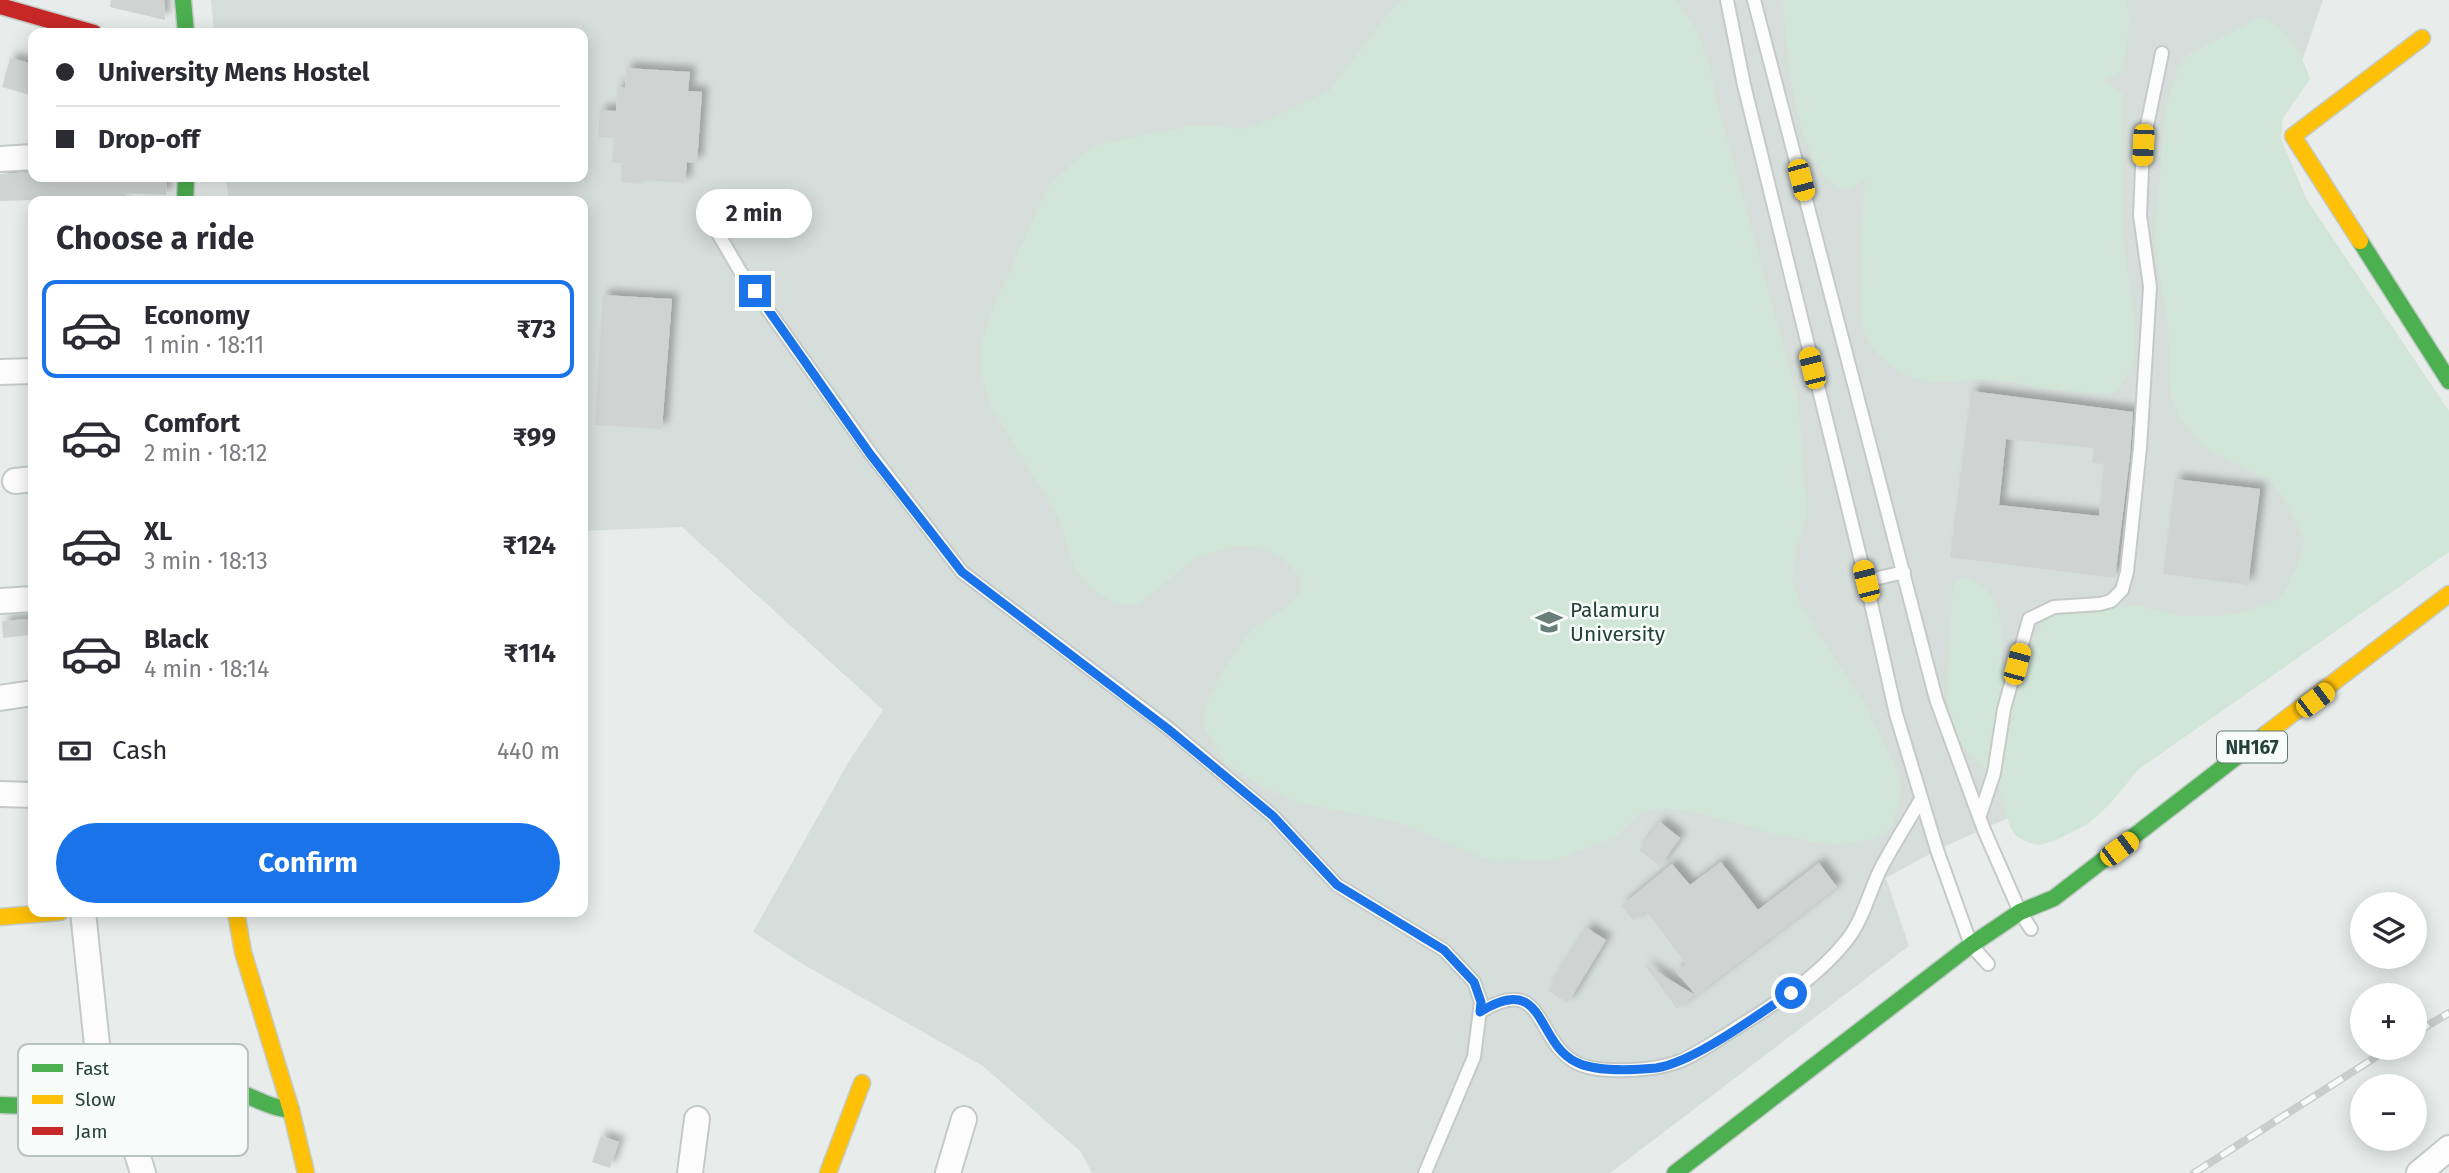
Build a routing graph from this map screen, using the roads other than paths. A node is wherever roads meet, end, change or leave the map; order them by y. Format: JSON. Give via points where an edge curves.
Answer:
{"nodes":[{"id":1,"x":1,"y":0,"type":"edge"},
{"id":2,"x":183,"y":0,"type":"edge"},
{"id":3,"x":1727,"y":0,"type":"edge"},
{"id":4,"x":1754,"y":0,"type":"edge"},
{"id":5,"x":0,"y":7,"type":"edge"},
{"id":6,"x":76,"y":28,"type":"edge"},
{"id":7,"x":186,"y":28,"type":"edge"},
{"id":8,"x":2422,"y":38,"type":"dead end"},
{"id":9,"x":2162,"y":53,"type":"dead end"},
{"id":10,"x":28,"y":157,"type":"edge"},
{"id":11,"x":0,"y":159,"type":"edge"},
{"id":12,"x":706,"y":213,"type":"dead end"},
{"id":13,"x":0,"y":372,"type":"edge"},
{"id":14,"x":28,"y":372,"type":"edge"},
{"id":15,"x":2449,"y":381,"type":"edge"},
{"id":16,"x":1904,"y":572,"type":"junction"},
{"id":17,"x":1866,"y":581,"type":"junction"},
{"id":18,"x":2449,"y":594,"type":"edge"},
{"id":19,"x":28,"y":599,"type":"edge"},
{"id":20,"x":0,"y":601,"type":"edge"},
{"id":21,"x":28,"y":693,"type":"edge"},
{"id":22,"x":0,"y":698,"type":"edge"},
{"id":23,"x":0,"y":794,"type":"edge"},
{"id":24,"x":28,"y":795,"type":"edge"},
{"id":25,"x":1921,"y":799,"type":"junction"},
{"id":26,"x":1980,"y":815,"type":"junction"},
{"id":27,"x":2054,"y":898,"type":"junction"},
{"id":28,"x":2021,"y":912,"type":"junction"},
{"id":29,"x":28,"y":914,"type":"edge"},
{"id":30,"x":0,"y":916,"type":"edge"},
{"id":31,"x":84,"y":917,"type":"edge"},
{"id":32,"x":237,"y":917,"type":"edge"},
{"id":33,"x":2026,"y":933,"type":"joint"},
{"id":34,"x":1971,"y":945,"type":"junction"},
{"id":35,"x":1989,"y":963,"type":"dead end"},
{"id":36,"x":1480,"y":1012,"type":"junction"},
{"id":37,"x":103,"y":1044,"type":"edge"},
{"id":38,"x":862,"y":1083,"type":"dead end"},
{"id":39,"x":248,"y":1096,"type":"edge"},
{"id":40,"x":0,"y":1104,"type":"edge"},
{"id":41,"x":18,"y":1105,"type":"edge"},
{"id":42,"x":291,"y":1110,"type":"junction"},
{"id":43,"x":696,"y":1119,"type":"dead end"},
{"id":44,"x":964,"y":1119,"type":"dead end"},
{"id":45,"x":2449,"y":1148,"type":"edge"},
{"id":46,"x":136,"y":1156,"type":"edge"},
{"id":47,"x":143,"y":1173,"type":"edge"},
{"id":48,"x":306,"y":1173,"type":"edge"},
{"id":49,"x":690,"y":1173,"type":"edge"},
{"id":50,"x":828,"y":1173,"type":"edge"},
{"id":51,"x":948,"y":1173,"type":"edge"},
{"id":52,"x":1425,"y":1173,"type":"edge"},
{"id":53,"x":1675,"y":1173,"type":"edge"},
{"id":54,"x":2419,"y":1173,"type":"edge"}],
"edges":[{"from":1,"to":5,"type":"street"},
{"from":2,"to":7,"type":"main road"},
{"from":3,"to":17,"type":"lane"},
{"from":4,"to":16,"type":"lane"},
{"from":5,"to":6,"type":"main road"},
{"from":8,"to":15,"type":"main road","via":[[2293,136]]},
{"from":9,"to":26,"type":"lane","via":[[2143,145],[2140,215],[2150,287],[2127,572],[2122,590],[2111,601],[2054,607],[2029,620]]},
{"from":10,"to":11,"type":"street"},
{"from":12,"to":36,"type":"lane","via":[[755,293],[870,454],[962,572],[1262,807],[1337,885],[1444,950],[1474,982]]},
{"from":13,"to":14,"type":"street"},
{"from":16,"to":17,"type":"lane"},
{"from":16,"to":26,"type":"lane","via":[[1936,699]]},
{"from":17,"to":25,"type":"lane"},
{"from":18,"to":27,"type":"main road","number":"NH167"},
{"from":19,"to":20,"type":"street"},
{"from":21,"to":22,"type":"street"},
{"from":23,"to":24,"type":"street"},
{"from":25,"to":34,"type":"lane"},
{"from":25,"to":36,"type":"lane","via":[[1881,869],[1855,928],[1831,958],[1791,993],[1693,1055],[1659,1067],[1600,1068],[1576,1063],[1561,1051],[1528,1003],[1495,1003]]},
{"from":26,"to":28,"type":"lane"},
{"from":27,"to":28,"type":"main road","number":"NH167"},
{"from":27,"to":33,"type":"main road","number":"NH167"},
{"from":28,"to":33,"type":"lane"},
{"from":28,"to":34,"type":"main road","number":"NH167"},
{"from":29,"to":30,"type":"main road"},
{"from":31,"to":37,"type":"street"},
{"from":32,"to":42,"type":"main road","via":[[243,952]]},
{"from":34,"to":35,"type":"lane"},
{"from":34,"to":53,"type":"main road","number":"NH167"},
{"from":36,"to":52,"type":"lane","via":[[1474,1057]]},
{"from":38,"to":50,"type":"main road"},
{"from":39,"to":42,"type":"main road"},
{"from":40,"to":41,"type":"main road"},
{"from":42,"to":48,"type":"main road"},
{"from":43,"to":49,"type":"street"},
{"from":44,"to":51,"type":"street"},
{"from":45,"to":54,"type":"street"},
{"from":46,"to":47,"type":"street"}]}
